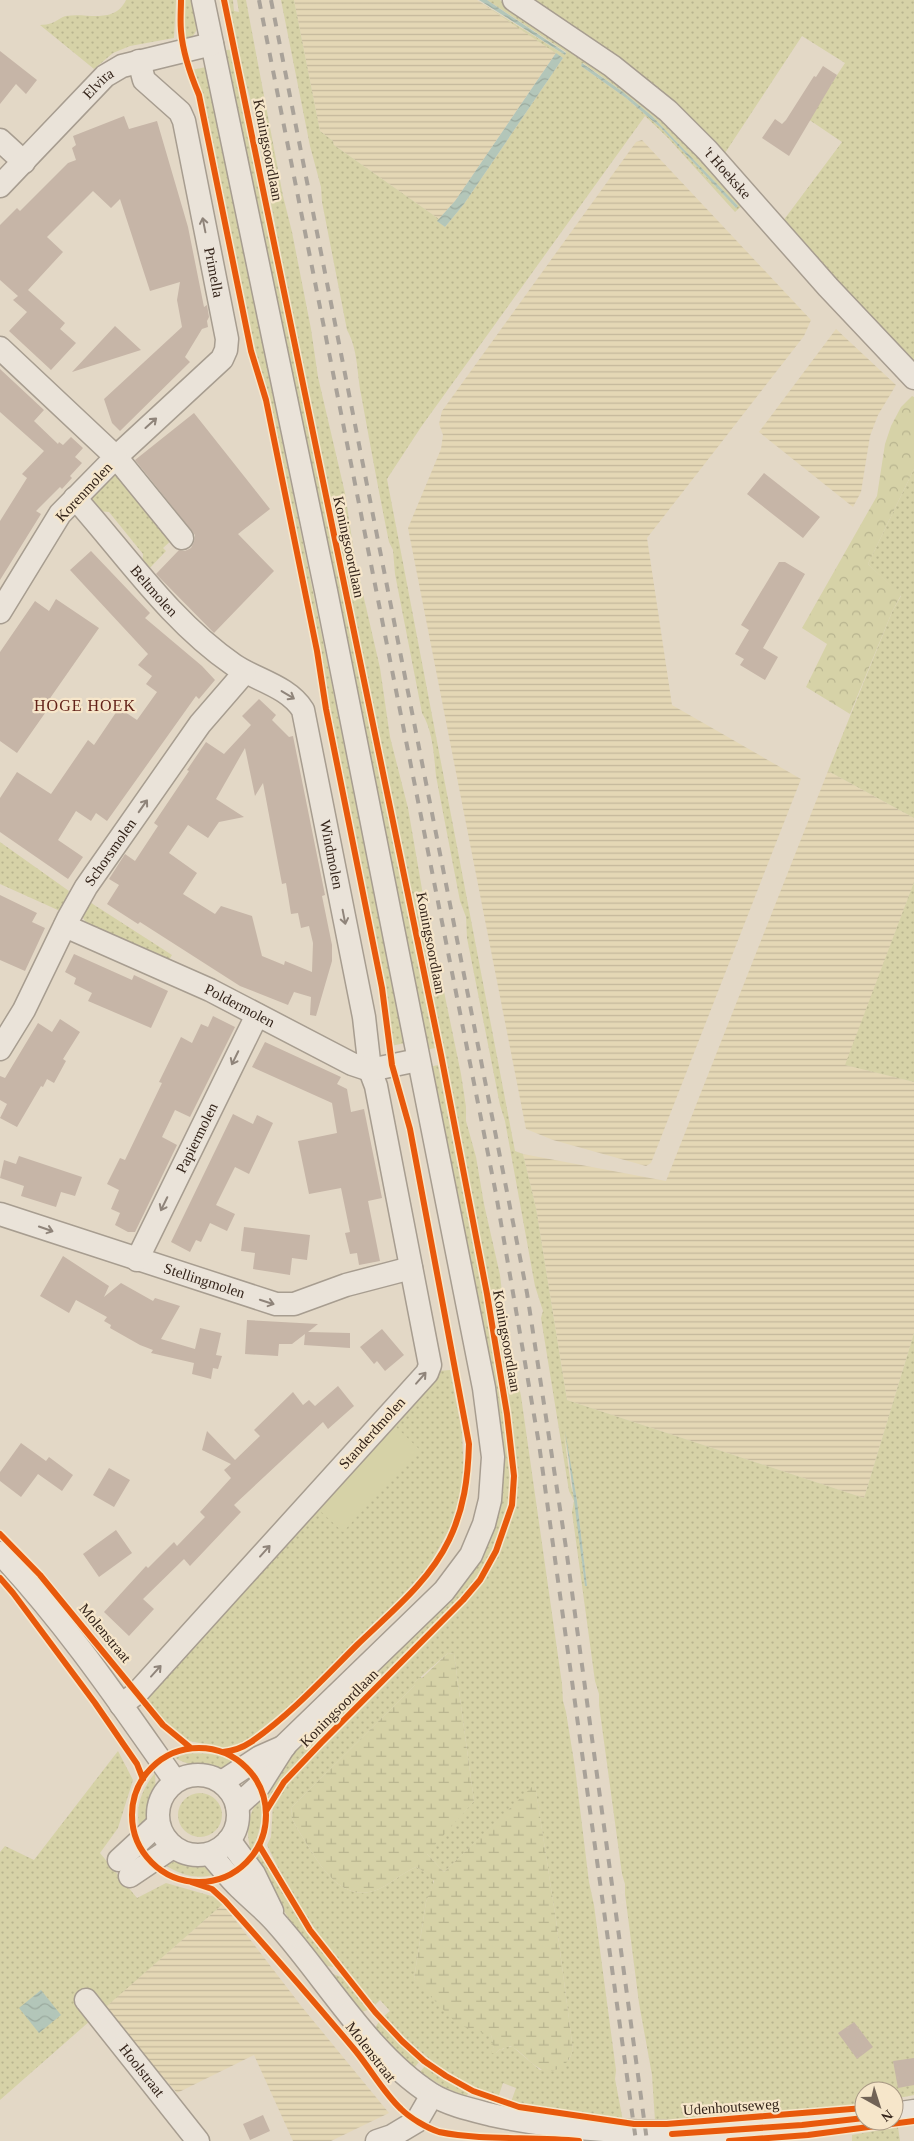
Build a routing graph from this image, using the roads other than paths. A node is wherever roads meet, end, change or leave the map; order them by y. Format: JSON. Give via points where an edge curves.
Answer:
{"nodes":[{"id":1,"x":203,"y":0,"type":"edge"},
{"id":2,"x":514,"y":0,"type":"edge"},
{"id":3,"x":212,"y":44,"type":"junction"},
{"id":4,"x":139,"y":61,"type":"junction"},
{"id":5,"x":0,"y":140,"type":"edge"},
{"id":6,"x":24,"y":162,"type":"junction"},
{"id":7,"x":0,"y":186,"type":"edge"},
{"id":8,"x":0,"y":348,"type":"edge"},
{"id":9,"x":914,"y":378,"type":"edge"},
{"id":10,"x":116,"y":457,"type":"junction"},
{"id":11,"x":75,"y":498,"type":"junction"},
{"id":12,"x":182,"y":538,"type":"dead end"},
{"id":13,"x":0,"y":612,"type":"edge"},
{"id":14,"x":245,"y":672,"type":"junction"},
{"id":15,"x":66,"y":923,"type":"junction"},
{"id":16,"x":257,"y":1015,"type":"junction"},
{"id":17,"x":0,"y":1049,"type":"edge"},
{"id":18,"x":418,"y":1060,"type":"junction"},
{"id":19,"x":370,"y":1070,"type":"junction"},
{"id":20,"x":0,"y":1214,"type":"edge"},
{"id":21,"x":137,"y":1260,"type":"junction"},
{"id":22,"x":411,"y":1268,"type":"junction"},
{"id":23,"x":0,"y":1553,"type":"edge"},
{"id":24,"x":121,"y":1705,"type":"junction"},
{"id":25,"x":286,"y":1746,"type":"junction"},
{"id":26,"x":175,"y":1781,"type":"junction"},
{"id":27,"x":222,"y":1782,"type":"junction"},
{"id":28,"x":237,"y":1806,"type":"junction"},
{"id":29,"x":158,"y":1824,"type":"junction"},
{"id":30,"x":230,"y":1840,"type":"junction"},
{"id":31,"x":173,"y":1847,"type":"junction"},
{"id":32,"x":210,"y":1854,"type":"junction"},
{"id":33,"x":279,"y":1925,"type":"junction"},
{"id":34,"x":86,"y":2000,"type":"dead end"},
{"id":35,"x":432,"y":2095,"type":"junction"},
{"id":36,"x":854,"y":2119,"type":"edge"},
{"id":37,"x":600,"y":2132,"type":"joint"},
{"id":38,"x":198,"y":2141,"type":"edge"},
{"id":39,"x":377,"y":2141,"type":"edge"}],
"edges":[{"from":1,"to":3,"type":"street","name":"Koningsoordlaan"},
{"from":2,"to":9,"type":"street","name":"'t Hoekske","via":[[612,66],[668,111]]},
{"from":3,"to":4,"type":"street","name":"Elvira"},
{"from":3,"to":18,"type":"street","name":"Koningsoordlaan","via":[[328,600]]},
{"from":4,"to":6,"type":"street","name":"Elvira","via":[[105,76]]},
{"from":10,"to":4,"type":"street","name":"Primella","one_way":true,"via":[[222,359],[227,339],[184,121],[180,112],[144,80]]},
{"from":5,"to":6,"type":"street"},
{"from":6,"to":7,"type":"street","name":"Elvira"},
{"from":8,"to":10,"type":"street","name":"Korenmolen"},
{"from":10,"to":11,"type":"street","name":"Korenmolen"},
{"from":10,"to":12,"type":"street"},
{"from":11,"to":13,"type":"street","name":"Korenmolen","via":[[60,514]]},
{"from":11,"to":14,"type":"street","name":"Beltmolen","via":[[168,607],[217,653]]},
{"from":15,"to":14,"type":"street","name":"Schorsmolen","one_way":true,"via":[[86,887],[200,724]]},
{"from":14,"to":19,"type":"street","name":"Windmolen","one_way":true,"via":[[296,700],[303,710],[364,1017]]},
{"from":15,"to":16,"type":"street","name":"Poldermolen"},
{"from":15,"to":17,"type":"street","name":"Schorsmolen","via":[[24,1010]]},
{"from":16,"to":19,"type":"street","name":"Poldermolen"},
{"from":16,"to":21,"type":"street","name":"Papiermolen","one_way":true},
{"from":18,"to":19,"type":"street"},
{"from":18,"to":25,"type":"street","name":"Koningsoordlaan","via":[[484,1388],[493,1457],[490,1500],[471,1555],[444,1591]]},
{"from":19,"to":22,"type":"street","name":"Standerdmolen","via":[[376,1086]]},
{"from":20,"to":21,"type":"street","name":"Stellingmolen","one_way":true},
{"from":21,"to":22,"type":"street","name":"Stellingmolen","one_way":true,"via":[[276,1304],[294,1304]]},
{"from":24,"to":22,"type":"street","name":"Standerdmolen","one_way":true,"via":[[137,1692],[427,1373],[430,1365]]},
{"from":23,"to":24,"type":"street","name":"Molenstraat","via":[[36,1591]]},
{"from":24,"to":26,"type":"street","name":"Molenstraat"},
{"from":25,"to":27,"type":"street","name":"Koningsoordlaan","via":[[260,1757]]},
{"from":25,"to":28,"type":"street","name":"Koningsoordlaan","via":[[259,1786]]},
{"from":26,"to":27,"type":"street","via":[[200,1775]]},
{"from":26,"to":29,"type":"street","via":[[160,1800]]},
{"from":27,"to":28,"type":"street"},
{"from":28,"to":30,"type":"street","via":[[238,1822]]},
{"from":29,"to":31,"type":"street","via":[[166,1841]]},
{"from":29,"to":31,"type":"street","via":[[124,1868]]},
{"from":30,"to":32,"type":"street"},
{"from":30,"to":33,"type":"street","name":"Molenstraat","via":[[254,1874]]},
{"from":31,"to":32,"type":"street","via":[[194,1856]]},
{"from":32,"to":33,"type":"street","name":"Molenstraat"},
{"from":33,"to":35,"type":"street","name":"Molenstraat","via":[[377,2046],[409,2078]]},
{"from":34,"to":38,"type":"street","name":"Hoolstraat"},
{"from":35,"to":37,"type":"street","name":"Molenstraat","via":[[466,2109],[515,2121]]},
{"from":35,"to":39,"type":"street","via":[[417,2121]]},
{"from":36,"to":37,"type":"street","name":"Udenhoutseweg","via":[[698,2133],[636,2135]]}]}
